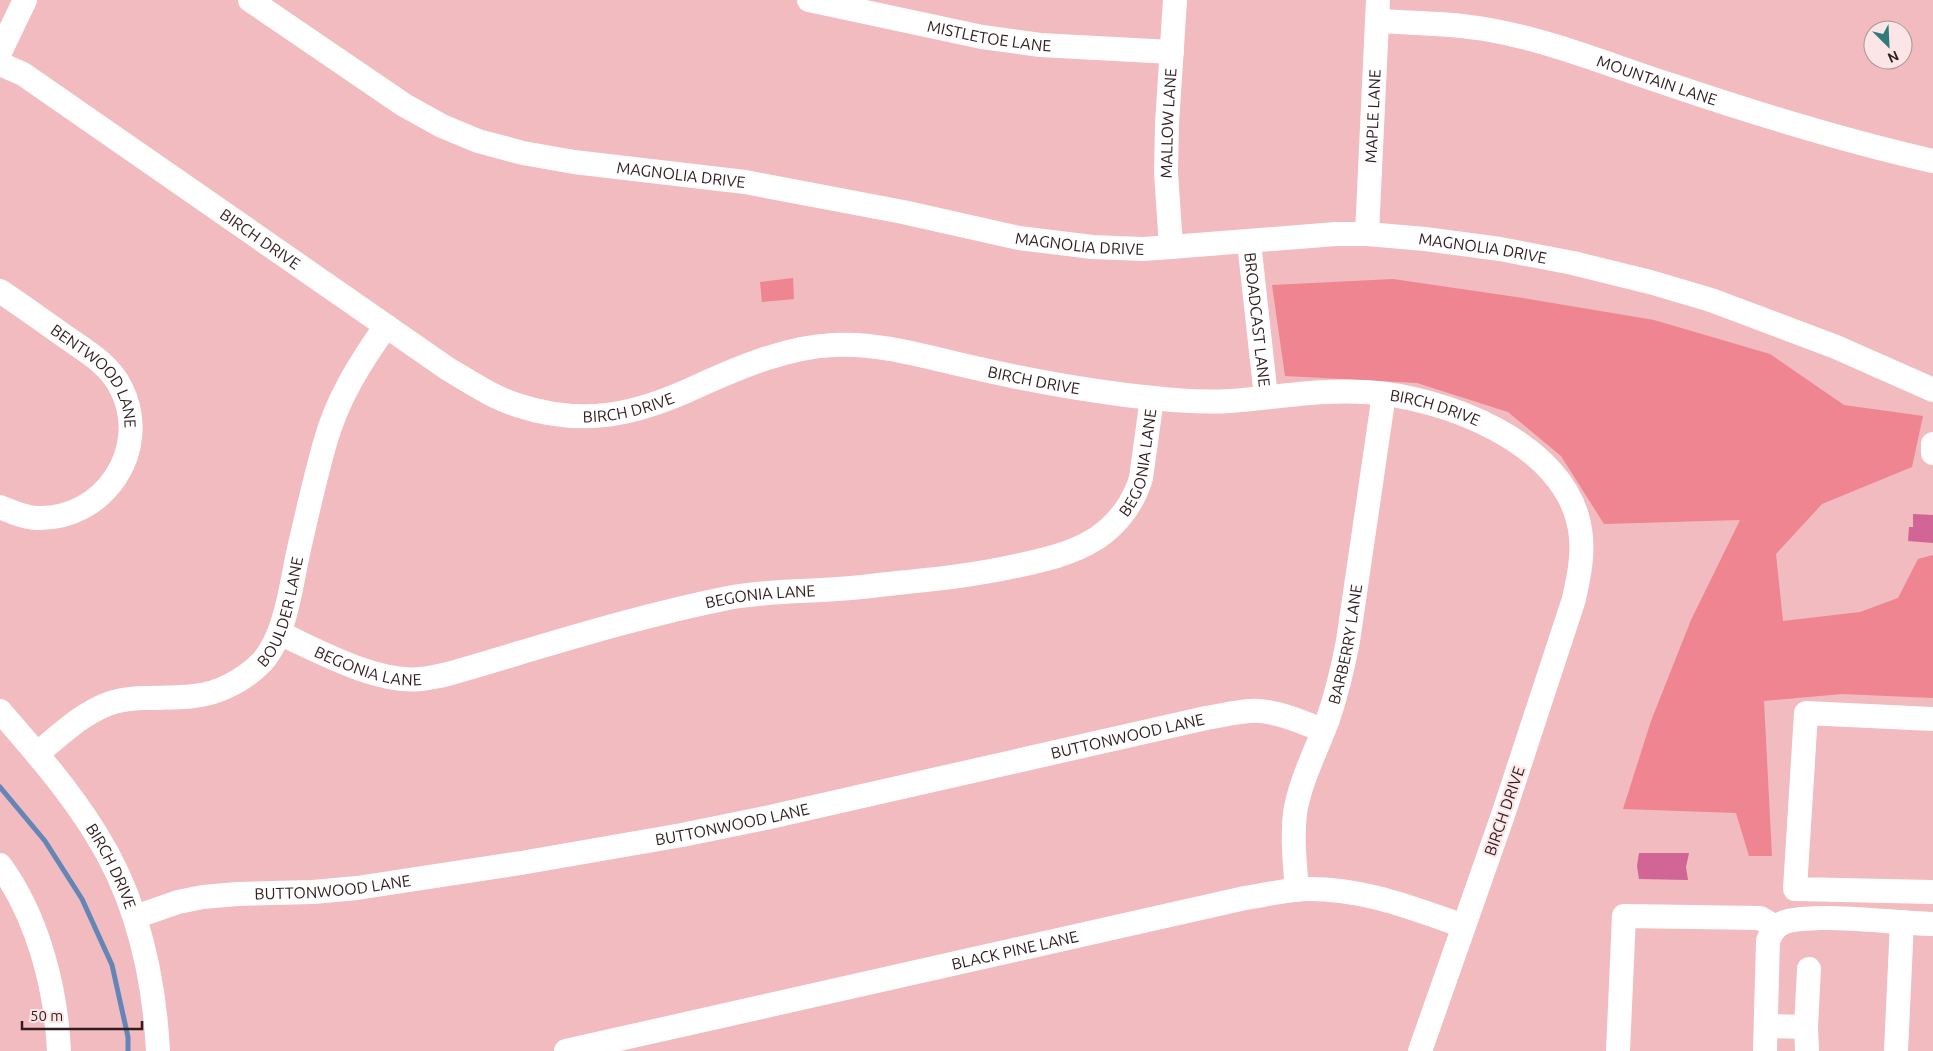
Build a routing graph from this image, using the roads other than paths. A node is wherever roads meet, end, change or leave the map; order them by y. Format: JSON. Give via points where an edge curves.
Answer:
{"nodes":[{"id":1,"x":25,"y":0,"type":"edge"},
{"id":2,"x":250,"y":0,"type":"edge"},
{"id":3,"x":809,"y":0,"type":"edge"},
{"id":4,"x":1175,"y":0,"type":"edge"},
{"id":5,"x":1377,"y":11,"type":"edge"},
{"id":6,"x":0,"y":52,"type":"edge"},
{"id":7,"x":1172,"y":52,"type":"junction"},
{"id":8,"x":0,"y":64,"type":"edge"},
{"id":9,"x":1933,"y":162,"type":"edge"},
{"id":10,"x":1367,"y":234,"type":"junction"},
{"id":11,"x":1249,"y":242,"type":"junction"},
{"id":12,"x":1171,"y":247,"type":"junction"},
{"id":13,"x":0,"y":290,"type":"edge"},
{"id":14,"x":386,"y":326,"type":"junction"},
{"id":15,"x":1933,"y":390,"type":"edge"},
{"id":16,"x":1384,"y":394,"type":"junction"},
{"id":17,"x":1266,"y":397,"type":"junction"},
{"id":18,"x":1152,"y":398,"type":"junction"},
{"id":19,"x":1933,"y":444,"type":"edge"},
{"id":20,"x":1933,"y":453,"type":"edge"},
{"id":21,"x":0,"y":507,"type":"edge"},
{"id":22,"x":279,"y":633,"type":"junction"},
{"id":23,"x":0,"y":711,"type":"edge"},
{"id":24,"x":1933,"y":719,"type":"edge"},
{"id":25,"x":1323,"y":730,"type":"junction"},
{"id":26,"x":37,"y":754,"type":"junction"},
{"id":27,"x":0,"y":865,"type":"edge"},
{"id":28,"x":1297,"y":890,"type":"junction"},
{"id":29,"x":1933,"y":892,"type":"edge"},
{"id":30,"x":135,"y":917,"type":"junction"},
{"id":31,"x":1902,"y":922,"type":"junction"},
{"id":32,"x":1933,"y":924,"type":"edge"},
{"id":33,"x":1464,"y":926,"type":"junction"},
{"id":34,"x":1776,"y":927,"type":"junction"},
{"id":35,"x":1809,"y":969,"type":"dead end"},
{"id":36,"x":1766,"y":1026,"type":"junction"},
{"id":37,"x":1806,"y":1027,"type":"junction"},
{"id":38,"x":60,"y":1051,"type":"edge"},
{"id":39,"x":158,"y":1051,"type":"edge"},
{"id":40,"x":566,"y":1051,"type":"edge"},
{"id":41,"x":1420,"y":1051,"type":"edge"},
{"id":42,"x":1618,"y":1051,"type":"edge"},
{"id":43,"x":1765,"y":1051,"type":"edge"},
{"id":44,"x":1807,"y":1051,"type":"edge"},
{"id":45,"x":1896,"y":1051,"type":"edge"}],
"edges":[{"from":1,"to":6,"type":"street"},
{"from":2,"to":12,"type":"street","name":"MAGNOLIA DRIVE","via":[[404,105],[478,141],[574,162],[745,182],[801,192],[1019,238],[1092,247]]},
{"from":3,"to":7,"type":"street","name":"MISTLETOE LANE","via":[[982,37],[1040,45]]},
{"from":4,"to":7,"type":"street","name":"MALLOW LANE"},
{"from":5,"to":9,"type":"street","name":"MOUNTAIN LANE","via":[[1535,41],[1802,127]]},
{"from":5,"to":10,"type":"street","name":"MAPLE LANE"},
{"from":7,"to":12,"type":"street","name":"MALLOW LANE","via":[[1166,134]]},
{"from":8,"to":14,"type":"street","name":"BIRCH DRIVE","via":[[23,74]]},
{"from":10,"to":11,"type":"street","name":"MAGNOLIA DRIVE"},
{"from":10,"to":15,"type":"street","name":"MAGNOLIA DRIVE","via":[[1500,249],[1650,282],[1711,300],[1836,347]]},
{"from":11,"to":12,"type":"street","name":"MAGNOLIA DRIVE"},
{"from":11,"to":17,"type":"street","name":"BROADCAST LANE"},
{"from":13,"to":21,"type":"street","name":"BENTWOOD LANE","via":[[104,364],[121,388],[131,422],[127,458],[120,474],[89,503],[70,512],[35,518]]},
{"from":14,"to":18,"type":"street","name":"BIRCH DRIVE","via":[[488,393],[515,405],[574,417],[618,414],[655,404],[764,359],[838,345],[907,352],[1042,382]]},
{"from":14,"to":22,"type":"street","name":"BOULDER LANE","via":[[352,376],[336,409],[310,499]]},
{"from":16,"to":17,"type":"street","name":"BIRCH DRIVE","via":[[1343,391]]},
{"from":16,"to":25,"type":"street","name":"BARBERRY LANE","via":[[1349,637],[1340,680]]},
{"from":16,"to":33,"type":"street","name":"BIRCH DRIVE","via":[[1418,399],[1454,410],[1508,437],[1553,473],[1565,489],[1580,526],[1582,549],[1574,599]]},
{"from":17,"to":18,"type":"street","name":"BIRCH DRIVE","via":[[1200,402]]},
{"from":18,"to":22,"type":"street","name":"BEGONIA LANE","via":[[1138,490],[1112,526],[1098,538],[1053,558],[954,578],[766,592],[729,598],[420,680],[349,666]]},
{"from":19,"to":20,"type":"street"},
{"from":22,"to":26,"type":"street","name":"BOULDER LANE","via":[[260,664],[230,685],[195,696],[132,698],[109,704],[73,724]]},
{"from":23,"to":26,"type":"street","name":"BIRCH DRIVE"},
{"from":24,"to":29,"type":"street","via":[[1806,713],[1795,889]]},
{"from":25,"to":28,"type":"street","name":"BARBERRY LANE","via":[[1295,813]]},
{"from":25,"to":30,"type":"street","name":"BUTTONWOOD LANE","via":[[1266,712],[1248,711],[682,835],[357,888],[203,897]]},
{"from":26,"to":30,"type":"street","name":"BIRCH DRIVE","via":[[97,834],[121,880]]},
{"from":27,"to":38,"type":"street","via":[[22,902],[48,972]]},
{"from":28,"to":33,"type":"street","name":"BLACK PINE LANE","via":[[1347,891],[1374,896]]},
{"from":28,"to":40,"type":"street","name":"BLACK PINE LANE","via":[[1245,898]]},
{"from":30,"to":39,"type":"street","name":"BIRCH DRIVE","via":[[150,978]]},
{"from":31,"to":32,"type":"street"},
{"from":31,"to":34,"type":"street","via":[[1806,919],[1785,922]]},
{"from":31,"to":45,"type":"street"},
{"from":33,"to":41,"type":"street","name":"BIRCH DRIVE"},
{"from":34,"to":36,"type":"street","via":[[1768,941]]},
{"from":34,"to":42,"type":"street","via":[[1760,918],[1624,916]]},
{"from":35,"to":37,"type":"street"},
{"from":36,"to":37,"type":"street"},
{"from":36,"to":43,"type":"street"},
{"from":37,"to":44,"type":"street"}]}
